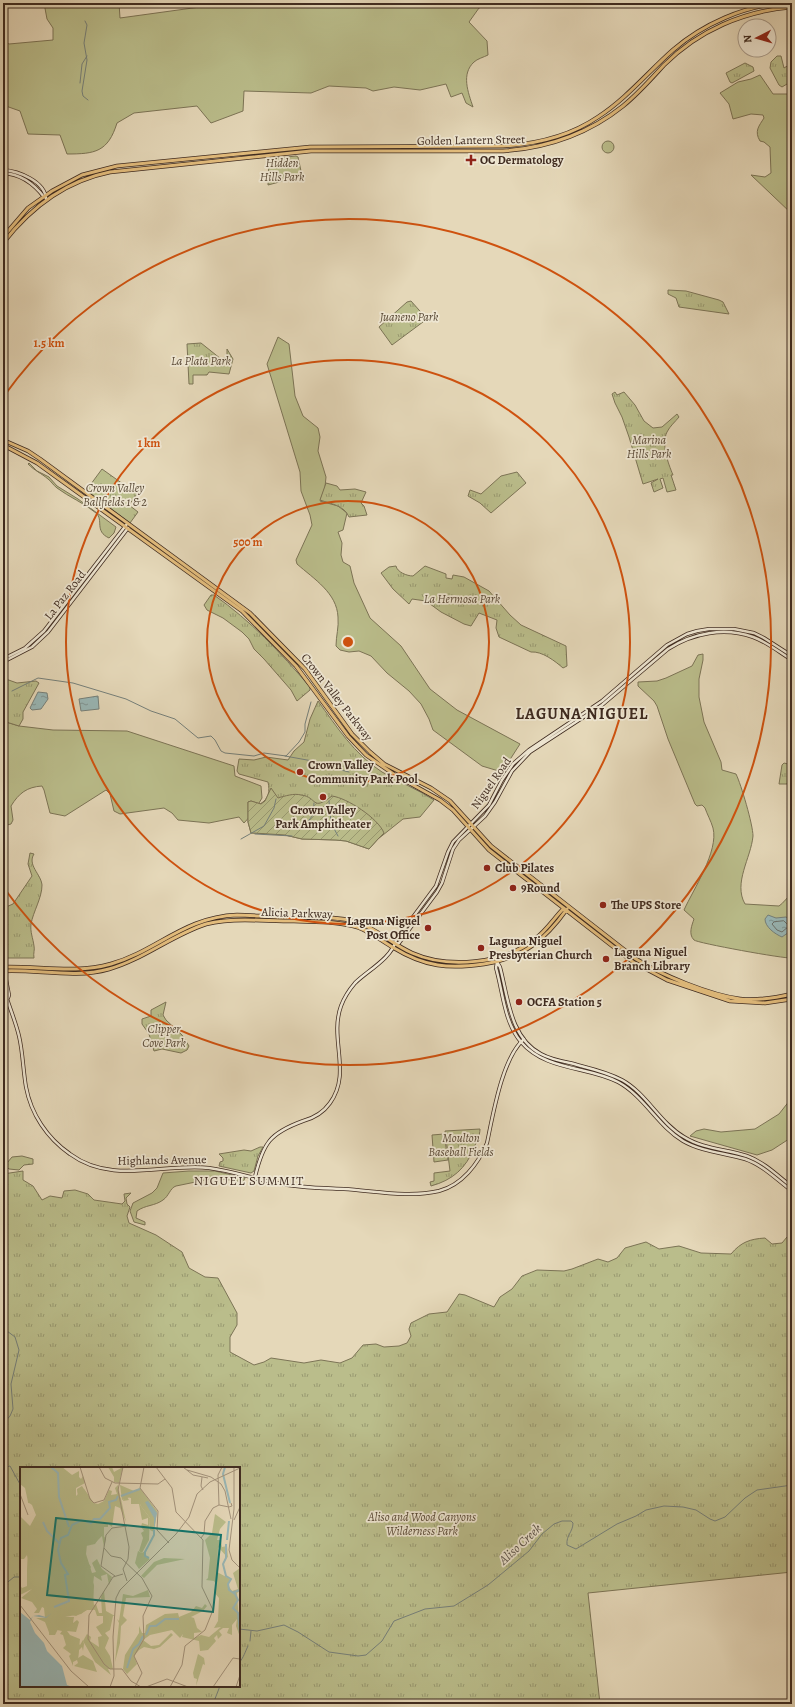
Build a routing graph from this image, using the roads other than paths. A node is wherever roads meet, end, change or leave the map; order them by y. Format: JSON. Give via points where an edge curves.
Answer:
{"nodes":[{"id":1,"x":783,"y":3,"type":"edge"},
{"id":2,"x":792,"y":7,"type":"edge"},
{"id":3,"x":397,"y":146,"type":"junction"},
{"id":4,"x":389,"y":150,"type":"junction"},
{"id":5,"x":406,"y":150,"type":"junction"},
{"id":6,"x":218,"y":155,"type":"junction"},
{"id":7,"x":225,"y":159,"type":"junction"},
{"id":8,"x":214,"y":160,"type":"junction"},
{"id":9,"x":180,"y":161,"type":"junction"},
{"id":10,"x":134,"y":164,"type":"junction"},
{"id":11,"x":3,"y":170,"type":"edge"},
{"id":12,"x":101,"y":170,"type":"junction"},
{"id":13,"x":118,"y":171,"type":"junction"},
{"id":14,"x":3,"y":173,"type":"edge"},
{"id":15,"x":25,"y":178,"type":"junction"},
{"id":16,"x":45,"y":197,"type":"junction"},
{"id":17,"x":3,"y":236,"type":"edge"},
{"id":18,"x":3,"y":243,"type":"edge"},
{"id":19,"x":3,"y":440,"type":"edge"},
{"id":20,"x":3,"y":445,"type":"edge"},
{"id":21,"x":128,"y":525,"type":"junction"},
{"id":22,"x":126,"y":528,"type":"junction"},
{"id":23,"x":792,"y":656,"type":"edge"},
{"id":24,"x":4,"y":658,"type":"edge"},
{"id":25,"x":792,"y":660,"type":"edge"},
{"id":26,"x":4,"y":662,"type":"edge"},
{"id":27,"x":630,"y":676,"type":"junction"},
{"id":28,"x":622,"y":688,"type":"junction"},
{"id":29,"x":611,"y":693,"type":"junction"},
{"id":30,"x":500,"y":789,"type":"junction"},
{"id":31,"x":470,"y":827,"type":"junction"},
{"id":32,"x":444,"y":866,"type":"junction"},
{"id":33,"x":516,"y":866,"type":"junction"},
{"id":34,"x":513,"y":869,"type":"junction"},
{"id":35,"x":446,"y":872,"type":"junction"},
{"id":36,"x":440,"y":878,"type":"junction"},
{"id":37,"x":568,"y":906,"type":"junction"},
{"id":38,"x":565,"y":909,"type":"junction"},
{"id":39,"x":247,"y":916,"type":"junction"},
{"id":40,"x":282,"y":917,"type":"junction"},
{"id":41,"x":264,"y":920,"type":"junction"},
{"id":42,"x":536,"y":939,"type":"junction"},
{"id":43,"x":159,"y":941,"type":"junction"},
{"id":44,"x":538,"y":942,"type":"junction"},
{"id":45,"x":152,"y":945,"type":"junction"},
{"id":46,"x":394,"y":946,"type":"junction"},
{"id":47,"x":157,"y":948,"type":"junction"},
{"id":48,"x":447,"y":962,"type":"junction"},
{"id":49,"x":459,"y":962,"type":"junction"},
{"id":50,"x":497,"y":962,"type":"junction"},
{"id":51,"x":110,"y":964,"type":"junction"},
{"id":52,"x":102,"y":966,"type":"junction"},
{"id":53,"x":3,"y":967,"type":"edge"},
{"id":54,"x":452,"y":967,"type":"junction"},
{"id":55,"x":649,"y":967,"type":"junction"},
{"id":56,"x":108,"y":969,"type":"junction"},
{"id":57,"x":3,"y":971,"type":"edge"},
{"id":58,"x":662,"y":978,"type":"junction"},
{"id":59,"x":678,"y":980,"type":"junction"},
{"id":60,"x":3,"y":985,"type":"edge"},
{"id":61,"x":792,"y":994,"type":"edge"},
{"id":62,"x":8,"y":998,"type":"junction"},
{"id":63,"x":792,"y":999,"type":"edge"},
{"id":64,"x":522,"y":1041,"type":"junction"},
{"id":65,"x":560,"y":1065,"type":"junction"},
{"id":66,"x":580,"y":1066,"type":"junction"},
{"id":67,"x":591,"y":1073,"type":"junction"},
{"id":68,"x":639,"y":1094,"type":"junction"},
{"id":69,"x":641,"y":1101,"type":"junction"},
{"id":70,"x":647,"y":1102,"type":"junction"},
{"id":71,"x":255,"y":1177,"type":"junction"},
{"id":72,"x":792,"y":1187,"type":"edge"},
{"id":73,"x":792,"y":1191,"type":"edge"}],
"edges":[{"from":1,"to":3,"type":"main road","name":"Golden Lantern Street","via":[[738,12],[694,34],[599,117],[556,137],[530,144],[504,146]]},
{"from":2,"to":5,"type":"main road","name":"Golden Lantern Street","via":[[738,18],[696,39],[664,65],[623,106],[597,124],[574,135],[539,146],[512,150]]},
{"from":3,"to":4,"type":"main road"},
{"from":3,"to":5,"type":"main road"},
{"from":3,"to":6,"type":"main road","name":"Golden Lantern Street","via":[[310,147]]},
{"from":4,"to":5,"type":"main road","name":"Golden Lantern Street"},
{"from":4,"to":7,"type":"main road","name":"Golden Lantern Street","via":[[311,151]]},
{"from":6,"to":7,"type":"main road"},
{"from":6,"to":8,"type":"main road"},
{"from":6,"to":9,"type":"main road","name":"Golden Lantern Street"},
{"from":7,"to":8,"type":"main road","name":"Golden Lantern Street"},
{"from":8,"to":9,"type":"main road","name":"Golden Lantern Street"},
{"from":9,"to":10,"type":"main road"},
{"from":9,"to":13,"type":"main road"},
{"from":10,"to":12,"type":"main road"},
{"from":10,"to":13,"type":"main road","via":[[119,168]]},
{"from":11,"to":15,"type":"main road","via":[[13,171]]},
{"from":12,"to":13,"type":"main road"},
{"from":12,"to":16,"type":"main road","via":[[74,178]]},
{"from":13,"to":16,"type":"main road","via":[[78,181]]},
{"from":14,"to":15,"type":"main road"},
{"from":15,"to":16,"type":"main road"},
{"from":16,"to":17,"type":"main road","via":[[23,214]]},
{"from":16,"to":18,"type":"main road"},
{"from":19,"to":21,"type":"main road","name":"Crown Valley Parkway","via":[[40,459]]},
{"from":20,"to":22,"type":"main road","name":"Crown Valley Parkway","via":[[37,463]]},
{"from":21,"to":22,"type":"main road","name":"La Paz Road"},
{"from":21,"to":31,"type":"main road","name":"Crown Valley Parkway","via":[[250,613],[305,669],[366,750],[384,764],[431,788],[460,811]]},
{"from":22,"to":24,"type":"main road","name":"La Paz Road","via":[[44,631],[25,648]]},
{"from":22,"to":26,"type":"main road","name":"La Paz Road","via":[[48,632],[32,647]]},
{"from":22,"to":31,"type":"main road","name":"Crown Valley Parkway","via":[[242,611],[296,666],[348,736],[366,755],[395,775],[440,800]]},
{"from":23,"to":27,"type":"main road","name":"Niguel Road","via":[[754,633],[734,629],[709,629],[677,639]]},
{"from":24,"to":26,"type":"main road"},
{"from":25,"to":28,"type":"main road","name":"Niguel Road","via":[[752,637],[733,632],[712,632],[676,644]]},
{"from":27,"to":28,"type":"main road"},
{"from":27,"to":29,"type":"main road","name":"Niguel Road"},
{"from":28,"to":29,"type":"main road"},
{"from":28,"to":30,"type":"main road","name":"Niguel Road","via":[[602,705],[530,752],[512,771]]},
{"from":29,"to":30,"type":"main road","name":"Niguel Road","via":[[520,757],[506,774]]},
{"from":30,"to":31,"type":"main road","name":"Niguel Road"},
{"from":31,"to":32,"type":"main road","name":"Niguel Road","via":[[457,836]]},
{"from":31,"to":33,"type":"main road","name":"Crown Valley Parkway"},
{"from":31,"to":34,"type":"main road","name":"Crown Valley Parkway","via":[[489,850]]},
{"from":31,"to":35,"type":"main road","name":"Niguel Road","via":[[453,849]]},
{"from":32,"to":35,"type":"main road"},
{"from":32,"to":36,"type":"main road","name":"Niguel Road"},
{"from":33,"to":34,"type":"main road"},
{"from":33,"to":37,"type":"main road","name":"Crown Valley Parkway"},
{"from":34,"to":38,"type":"main road","name":"Crown Valley Parkway"},
{"from":35,"to":36,"type":"main road"},
{"from":35,"to":46,"type":"main road","name":"Niguel Road","via":[[437,892],[399,943]]},
{"from":36,"to":46,"type":"main road","name":"Niguel Road"},
{"from":37,"to":38,"type":"main road","name":"Alicia Parkway"},
{"from":37,"to":55,"type":"main road","name":"Crown Valley Parkway"},
{"from":38,"to":42,"type":"main road","name":"Alicia Parkway"},
{"from":38,"to":44,"type":"main road","name":"Alicia Parkway"},
{"from":38,"to":58,"type":"main road","name":"Crown Valley Parkway","via":[[633,962]]},
{"from":39,"to":40,"type":"main road","name":"Alicia Parkway"},
{"from":39,"to":41,"type":"main road"},
{"from":39,"to":43,"type":"main road","name":"Alicia Parkway","via":[[224,916],[204,920]]},
{"from":40,"to":41,"type":"main road"},
{"from":40,"to":46,"type":"main road","name":"Alicia Parkway","via":[[345,919],[378,932]]},
{"from":41,"to":46,"type":"main road","name":"Alicia Parkway","via":[[333,922],[352,926]]},
{"from":41,"to":47,"type":"main road","name":"Alicia Parkway","via":[[206,924]]},
{"from":42,"to":44,"type":"main road"},
{"from":42,"to":49,"type":"main road","name":"Alicia Parkway","via":[[498,957]]},
{"from":43,"to":45,"type":"main road","name":"Alicia Parkway"},
{"from":43,"to":47,"type":"main road"},
{"from":44,"to":50,"type":"main road","name":"Alicia Parkway","via":[[522,953]]},
{"from":45,"to":47,"type":"main road"},
{"from":45,"to":51,"type":"main road","name":"Alicia Parkway"},
{"from":46,"to":48,"type":"main road","name":"Alicia Parkway","via":[[421,957]]},
{"from":46,"to":54,"type":"main road","name":"Alicia Parkway","via":[[420,962]]},
{"from":46,"to":71,"type":"main road","name":"Niguel Road","via":[[373,969],[354,984],[344,999],[337,1028],[340,1078],[333,1099],[319,1114],[280,1131],[271,1139],[265,1147]]},
{"from":47,"to":56,"type":"main road","name":"Alicia Parkway","via":[[130,962]]},
{"from":48,"to":49,"type":"main road","name":"Alicia Parkway"},
{"from":48,"to":54,"type":"main road"},
{"from":49,"to":54,"type":"main road"},
{"from":50,"to":54,"type":"main road","name":"Alicia Parkway"},
{"from":50,"to":64,"type":"main road","via":[[512,1018]]},
{"from":51,"to":52,"type":"main road","name":"Alicia Parkway"},
{"from":51,"to":56,"type":"main road"},
{"from":52,"to":53,"type":"main road","name":"Alicia Parkway","via":[[82,969]]},
{"from":52,"to":56,"type":"main road"},
{"from":55,"to":58,"type":"main road"},
{"from":55,"to":59,"type":"main road","name":"Crown Valley Parkway"},
{"from":56,"to":57,"type":"main road","name":"Alicia Parkway","via":[[83,974]]},
{"from":57,"to":62,"type":"main road","name":"Highlands Avenue"},
{"from":58,"to":59,"type":"main road"},
{"from":58,"to":63,"type":"main road","name":"Crown Valley Parkway","via":[[730,1001],[765,1003]]},
{"from":59,"to":61,"type":"main road","name":"Crown Valley Parkway","via":[[739,998],[767,999]]},
{"from":60,"to":62,"type":"main road","name":"Highlands Avenue"},
{"from":62,"to":71,"type":"main road","name":"Highlands Avenue","via":[[20,1036],[30,1103],[48,1134],[70,1154],[89,1165],[114,1171],[207,1168]]},
{"from":64,"to":65,"type":"main road","via":[[536,1055]]},
{"from":64,"to":66,"type":"main road","via":[[540,1054]]},
{"from":64,"to":71,"type":"main road","name":"Highlands Avenue","via":[[515,1048],[507,1066],[482,1155],[475,1166],[449,1187],[410,1194],[294,1186]]},
{"from":65,"to":66,"type":"main road"},
{"from":65,"to":67,"type":"main road"},
{"from":66,"to":67,"type":"main road"},
{"from":66,"to":68,"type":"main road","via":[[612,1075]]},
{"from":67,"to":69,"type":"main road","via":[[619,1083]]},
{"from":68,"to":69,"type":"main road"},
{"from":68,"to":70,"type":"main road"},
{"from":69,"to":70,"type":"main road"},
{"from":69,"to":73,"type":"main road","via":[[682,1140],[756,1164]]},
{"from":70,"to":72,"type":"main road","via":[[684,1137],[698,1144],[748,1156],[760,1162]]}]}
